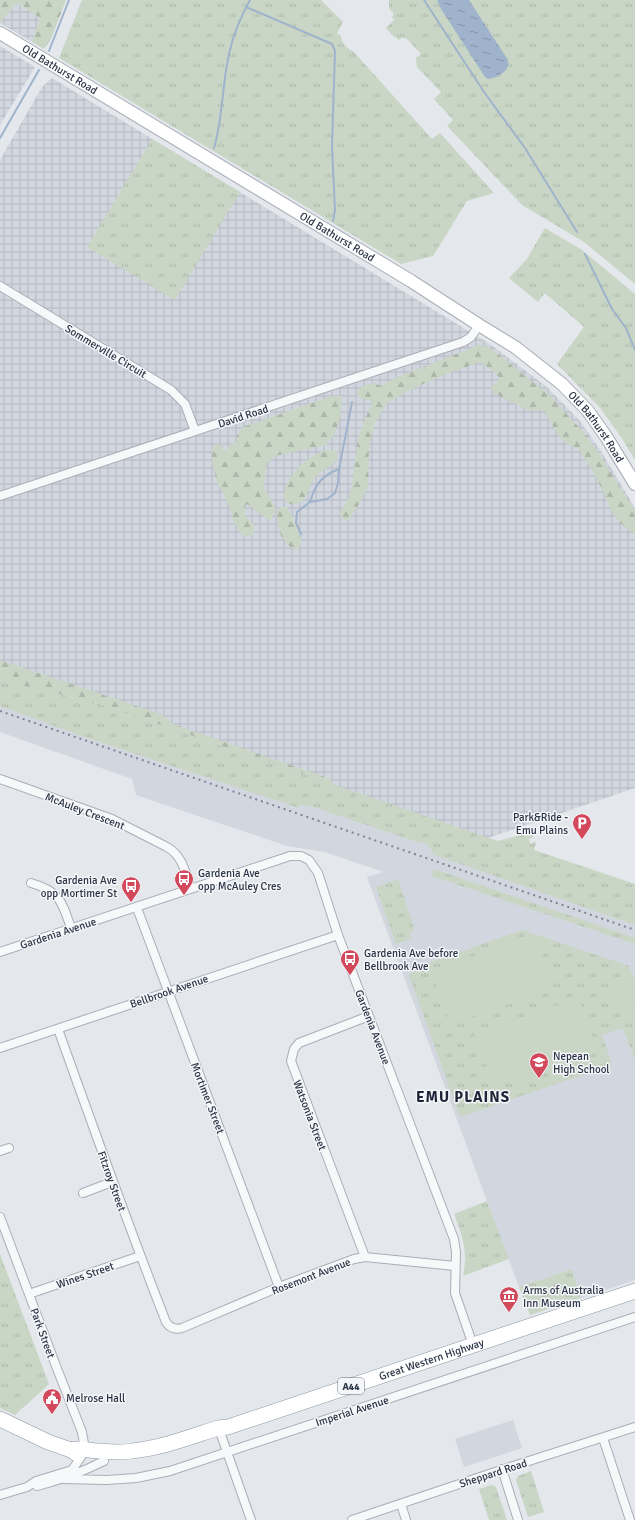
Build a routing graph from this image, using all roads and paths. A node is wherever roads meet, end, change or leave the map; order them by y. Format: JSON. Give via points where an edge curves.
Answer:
{"nodes":[{"id":1,"x":0,"y":33,"type":"edge"},
{"id":2,"x":0,"y":286,"type":"edge"},
{"id":3,"x":479,"y":325,"type":"junction"},
{"id":4,"x":195,"y":431,"type":"junction"},
{"id":5,"x":635,"y":484,"type":"edge"},
{"id":6,"x":0,"y":496,"type":"edge"},
{"id":7,"x":0,"y":779,"type":"edge"},
{"id":8,"x":31,"y":883,"type":"dead end"},
{"id":9,"x":191,"y":889,"type":"junction"},
{"id":10,"x":137,"y":908,"type":"junction"},
{"id":11,"x":71,"y":928,"type":"junction"},
{"id":12,"x":338,"y":935,"type":"junction"},
{"id":13,"x":0,"y":952,"type":"edge"},
{"id":14,"x":167,"y":991,"type":"junction"},
{"id":15,"x":369,"y":1016,"type":"junction"},
{"id":16,"x":58,"y":1029,"type":"junction"},
{"id":17,"x":0,"y":1048,"type":"edge"},
{"id":18,"x":8,"y":1148,"type":"dead end"},
{"id":19,"x":0,"y":1151,"type":"edge"},
{"id":20,"x":112,"y":1182,"type":"junction"},
{"id":21,"x":83,"y":1193,"type":"dead end"},
{"id":22,"x":0,"y":1217,"type":"edge"},
{"id":23,"x":140,"y":1256,"type":"junction"},
{"id":24,"x":365,"y":1257,"type":"junction"},
{"id":25,"x":455,"y":1266,"type":"junction"},
{"id":26,"x":279,"y":1288,"type":"junction"},
{"id":27,"x":635,"y":1291,"type":"edge"},
{"id":28,"x":29,"y":1294,"type":"junction"},
{"id":29,"x":635,"y":1317,"type":"edge"},
{"id":30,"x":174,"y":1329,"type":"joint"},
{"id":31,"x":473,"y":1345,"type":"junction"},
{"id":32,"x":0,"y":1419,"type":"edge"},
{"id":33,"x":635,"y":1427,"type":"edge"},
{"id":34,"x":224,"y":1430,"type":"junction"},
{"id":35,"x":603,"y":1438,"type":"junction"},
{"id":36,"x":79,"y":1452,"type":"junction"},
{"id":37,"x":227,"y":1452,"type":"junction"},
{"id":38,"x":104,"y":1461,"type":"junction"},
{"id":39,"x":502,"y":1469,"type":"junction"},
{"id":40,"x":64,"y":1479,"type":"junction"},
{"id":41,"x":27,"y":1487,"type":"junction"},
{"id":42,"x":0,"y":1496,"type":"edge"},
{"id":43,"x":401,"y":1504,"type":"junction"},
{"id":44,"x":251,"y":1520,"type":"edge"},
{"id":45,"x":352,"y":1520,"type":"edge"},
{"id":46,"x":406,"y":1520,"type":"edge"},
{"id":47,"x":518,"y":1520,"type":"edge"},
{"id":48,"x":630,"y":1520,"type":"edge"}],
"edges":[{"from":1,"to":3,"type":"main road","name":"Old Bathurst Road","via":[[411,281]]},
{"from":2,"to":4,"type":"street","name":"Sommerville Circuit","via":[[171,390],[185,404]]},
{"from":3,"to":4,"type":"street","name":"David Road","via":[[471,337],[463,342]]},
{"from":3,"to":5,"type":"main road","name":"Old Bathurst Road","via":[[515,347],[573,395],[598,424]]},
{"from":4,"to":6,"type":"street","name":"David Road"},
{"from":7,"to":9,"type":"street","name":"McAuley Crescent","via":[[112,820],[167,847],[180,858]]},
{"from":8,"to":11,"type":"street","via":[[42,886],[58,896]]},
{"from":9,"to":10,"type":"street","name":"Gardenia Avenue"},
{"from":9,"to":12,"type":"street","name":"Gardenia Avenue","via":[[290,856],[301,856],[312,863],[318,873]]},
{"from":10,"to":11,"type":"street","name":"Gardenia Avenue"},
{"from":10,"to":14,"type":"street","name":"Mortimer Street"},
{"from":11,"to":13,"type":"street","name":"Gardenia Avenue"},
{"from":12,"to":14,"type":"street","name":"Bellbrook Avenue"},
{"from":12,"to":15,"type":"street","name":"Gardenia Avenue"},
{"from":14,"to":16,"type":"street","name":"Bellbrook Avenue"},
{"from":14,"to":26,"type":"street","name":"Mortimer Street"},
{"from":15,"to":24,"type":"street","name":"Watsonia Street","via":[[299,1043],[294,1049],[291,1061]]},
{"from":15,"to":25,"type":"street","name":"Gardenia Avenue","via":[[454,1239]]},
{"from":16,"to":17,"type":"street","name":"Bellbrook Avenue"},
{"from":16,"to":20,"type":"street","name":"Fitzroy Street"},
{"from":18,"to":19,"type":"street"},
{"from":20,"to":21,"type":"street"},
{"from":20,"to":23,"type":"street","name":"Fitzroy Street"},
{"from":22,"to":28,"type":"street","name":"Park Street"},
{"from":23,"to":28,"type":"street","name":"Wines Street"},
{"from":23,"to":30,"type":"street","name":"Fitzroy Street","via":[[166,1322]]},
{"from":24,"to":25,"type":"street","name":"Rosemont Avenue"},
{"from":24,"to":26,"type":"street","name":"Rosemont Avenue"},
{"from":25,"to":31,"type":"street","name":"Gardenia Avenue","via":[[456,1299]]},
{"from":26,"to":30,"type":"street","name":"Rosemont Avenue"},
{"from":27,"to":31,"type":"highway","name":"Great Western Highway","number":"A44"},
{"from":28,"to":36,"type":"street","name":"Park Street","via":[[82,1432]]},
{"from":29,"to":37,"type":"street","name":"Imperial Avenue"},
{"from":31,"to":34,"type":"highway","name":"Great Western Highway","number":"A44"},
{"from":32,"to":36,"type":"highway","name":"Great Western Highway","number":"A44","via":[[48,1442]]},
{"from":33,"to":35,"type":"street","name":"Sheppard Road"},
{"from":34,"to":36,"type":"highway","name":"Great Western Highway","number":"A44","via":[[218,1428],[162,1446],[133,1451]]},
{"from":34,"to":37,"type":"street"},
{"from":34,"to":38,"type":"highway","name":"Great Western Highway","number":"A44","via":[[147,1455],[127,1460]]},
{"from":35,"to":39,"type":"street","name":"Sheppard Road"},
{"from":35,"to":48,"type":"street"},
{"from":36,"to":38,"type":"highway","name":"Great Western Highway","number":"A44"},
{"from":36,"to":41,"type":"street","via":[[72,1470],[36,1481]]},
{"from":37,"to":40,"type":"street","name":"Imperial Avenue","via":[[170,1471],[136,1478]]},
{"from":37,"to":44,"type":"street"},
{"from":38,"to":40,"type":"street"},
{"from":39,"to":43,"type":"street","name":"Sheppard Road"},
{"from":39,"to":47,"type":"street"},
{"from":40,"to":41,"type":"street"},
{"from":41,"to":42,"type":"street"},
{"from":43,"to":45,"type":"street","name":"Sheppard Road"},
{"from":43,"to":46,"type":"street"}]}
